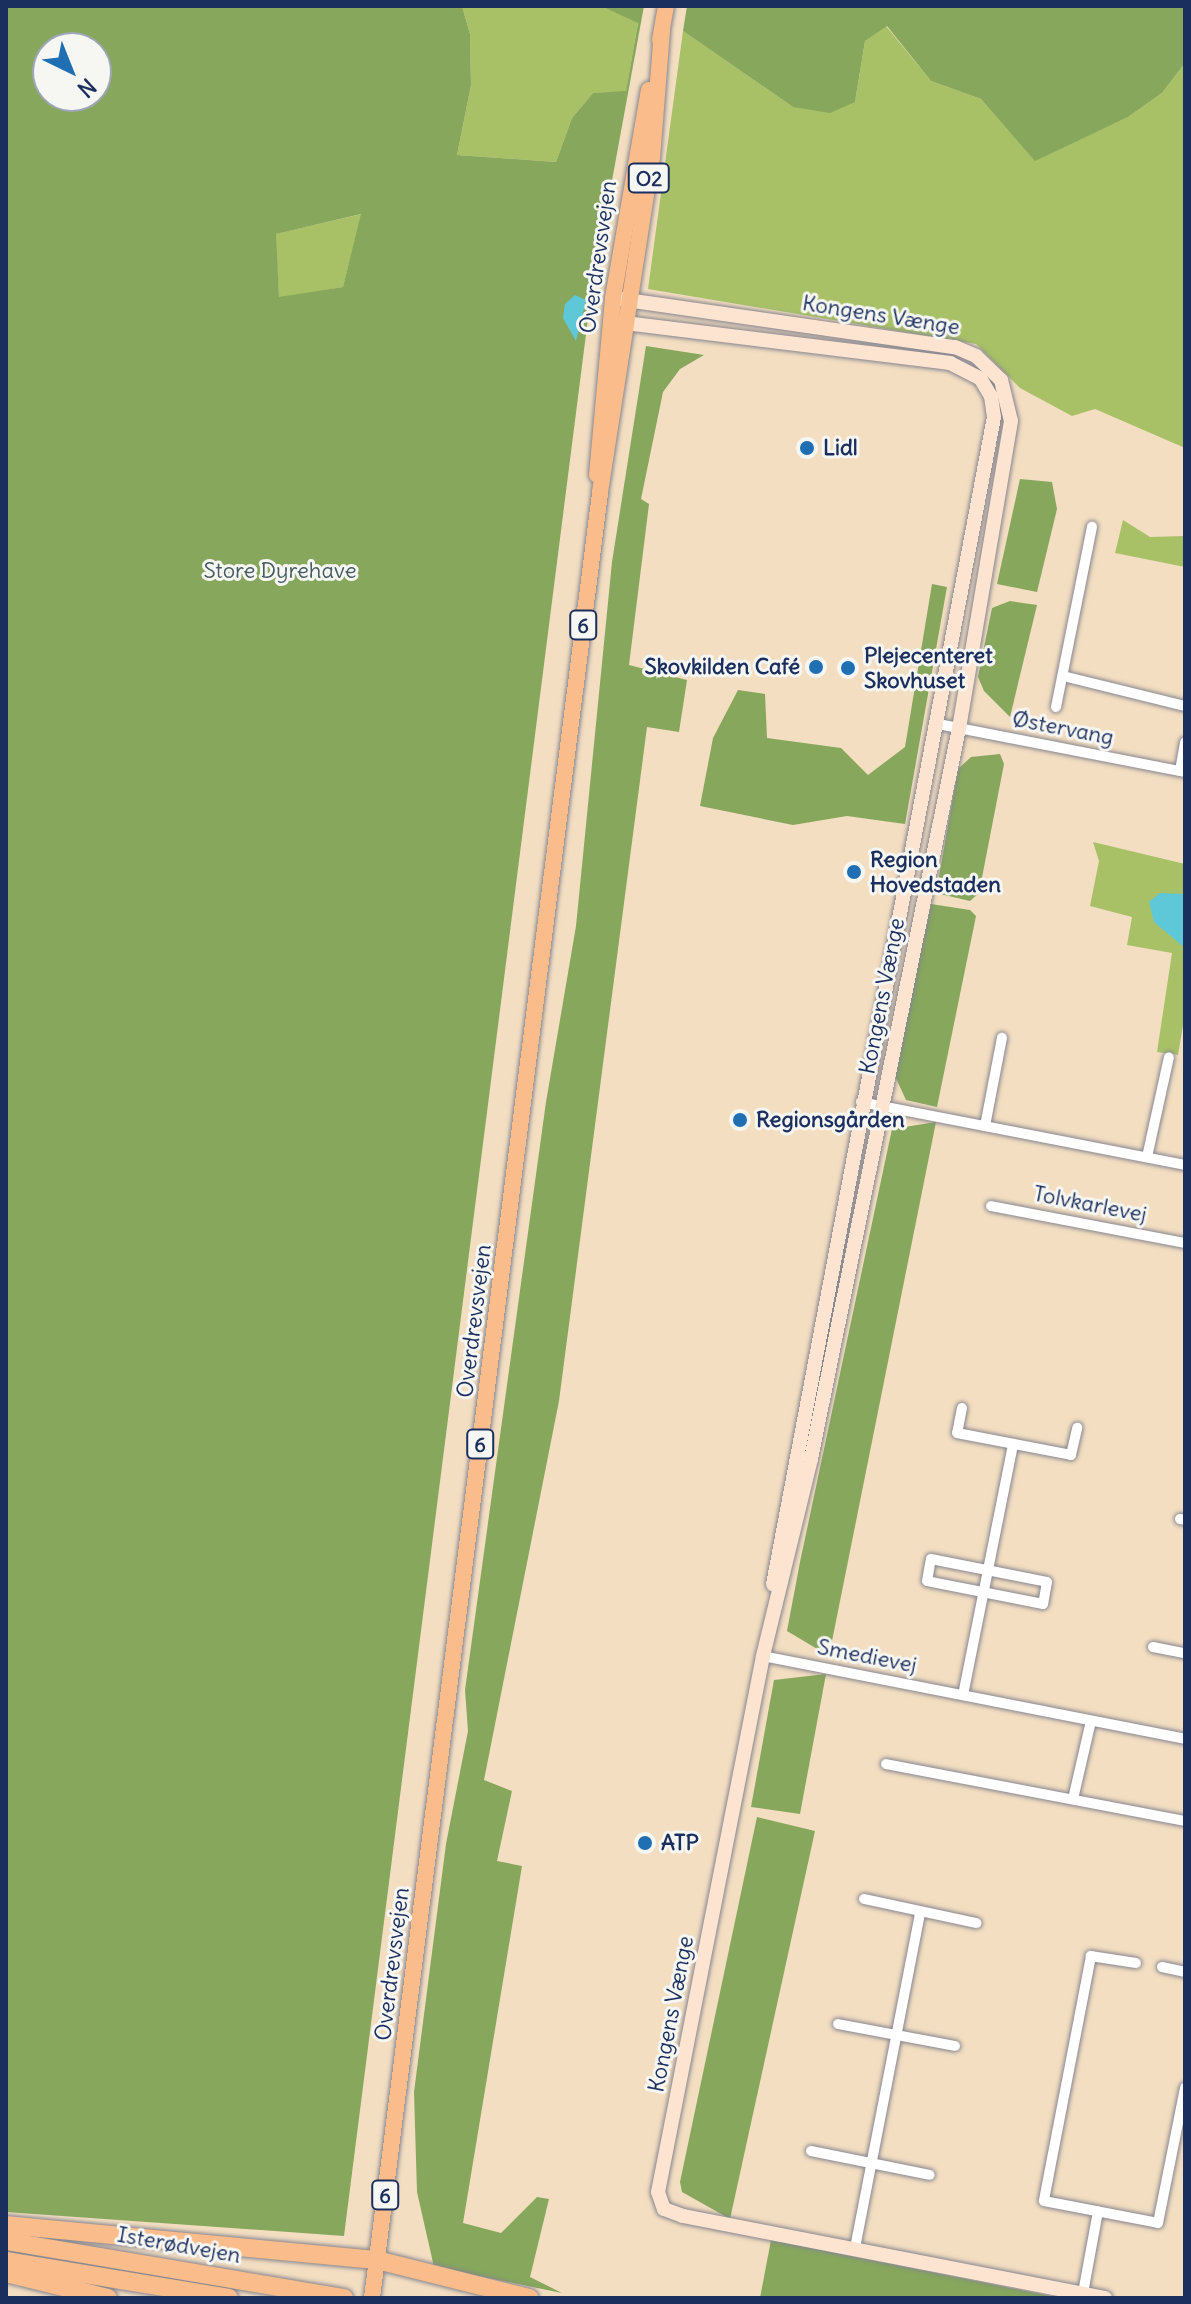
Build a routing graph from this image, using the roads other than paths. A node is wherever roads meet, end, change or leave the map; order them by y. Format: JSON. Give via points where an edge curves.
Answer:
{"nodes":[{"id":1,"x":666,"y":6,"type":"edge"},
{"id":2,"x":662,"y":31,"type":"junction"},
{"id":3,"x":613,"y":298,"type":"junction"},
{"id":4,"x":633,"y":301,"type":"junction"},
{"id":5,"x":610,"y":321,"type":"junction"},
{"id":6,"x":629,"y":324,"type":"junction"},
{"id":7,"x":600,"y":492,"type":"junction"},
{"id":8,"x":1092,"y":527,"type":"dead end"},
{"id":9,"x":1063,"y":676,"type":"junction"},
{"id":10,"x":1185,"y":706,"type":"edge"},
{"id":11,"x":1056,"y":707,"type":"dead end"},
{"id":12,"x":938,"y":724,"type":"junction"},
{"id":13,"x":959,"y":728,"type":"junction"},
{"id":14,"x":1185,"y":742,"type":"edge"},
{"id":15,"x":1182,"y":772,"type":"edge"},
{"id":16,"x":1002,"y":1038,"type":"dead end"},
{"id":17,"x":1169,"y":1057,"type":"dead end"},
{"id":18,"x":861,"y":1102,"type":"junction"},
{"id":19,"x":883,"y":1106,"type":"junction"},
{"id":20,"x":985,"y":1126,"type":"junction"},
{"id":21,"x":1147,"y":1157,"type":"junction"},
{"id":22,"x":1185,"y":1165,"type":"edge"},
{"id":23,"x":991,"y":1206,"type":"dead end"},
{"id":24,"x":1185,"y":1228,"type":"edge"},
{"id":25,"x":1184,"y":1242,"type":"edge"},
{"id":26,"x":962,"y":1408,"type":"dead end"},
{"id":27,"x":1077,"y":1428,"type":"dead end"},
{"id":28,"x":1013,"y":1444,"type":"junction"},
{"id":29,"x":988,"y":1570,"type":"junction"},
{"id":30,"x":983,"y":1592,"type":"junction"},
{"id":31,"x":767,"y":1636,"type":"junction"},
{"id":32,"x":1153,"y":1647,"type":"dead end"},
{"id":33,"x":1185,"y":1653,"type":"edge"},
{"id":34,"x":763,"y":1656,"type":"junction"},
{"id":35,"x":963,"y":1695,"type":"junction"},
{"id":36,"x":1091,"y":1721,"type":"junction"},
{"id":37,"x":1185,"y":1739,"type":"edge"},
{"id":38,"x":886,"y":1764,"type":"dead end"},
{"id":39,"x":1073,"y":1799,"type":"junction"},
{"id":40,"x":1185,"y":1821,"type":"edge"},
{"id":41,"x":864,"y":1899,"type":"dead end"},
{"id":42,"x":920,"y":1914,"type":"junction"},
{"id":43,"x":976,"y":1923,"type":"dead end"},
{"id":44,"x":1136,"y":1963,"type":"dead end"},
{"id":45,"x":1162,"y":1967,"type":"dead end"},
{"id":46,"x":1185,"y":1972,"type":"edge"},
{"id":47,"x":838,"y":2024,"type":"dead end"},
{"id":48,"x":896,"y":2037,"type":"junction"},
{"id":49,"x":955,"y":2046,"type":"dead end"},
{"id":50,"x":1185,"y":2088,"type":"edge"},
{"id":51,"x":811,"y":2151,"type":"dead end"},
{"id":52,"x":870,"y":2165,"type":"junction"},
{"id":53,"x":930,"y":2175,"type":"dead end"},
{"id":54,"x":1098,"y":2211,"type":"junction"},
{"id":55,"x":6,"y":2225,"type":"edge"},
{"id":56,"x":6,"y":2241,"type":"edge"},
{"id":57,"x":855,"y":2248,"type":"junction"},
{"id":58,"x":6,"y":2261,"type":"edge"},
{"id":59,"x":377,"y":2265,"type":"junction"},
{"id":60,"x":6,"y":2273,"type":"edge"},
{"id":61,"x":1083,"y":2293,"type":"junction"},
{"id":62,"x":108,"y":2298,"type":"edge"},
{"id":63,"x":229,"y":2298,"type":"edge"},
{"id":64,"x":344,"y":2298,"type":"edge"},
{"id":65,"x":372,"y":2298,"type":"edge"},
{"id":66,"x":529,"y":2298,"type":"edge"},
{"id":67,"x":1105,"y":2298,"type":"edge"}],
"edges":[{"from":1,"to":2,"type":"main road","name":"Overdrevsvejen","number":"6"},
{"from":2,"to":3,"type":"main road","name":"Overdrevsvejen","number":"6"},
{"from":2,"to":4,"type":"main road","name":"Overdrevsvejen","number":"O2"},
{"from":3,"to":4,"type":"street","name":"Kongens Vænge"},
{"from":3,"to":5,"type":"main road","name":"Overdrevsvejen","number":"6"},
{"from":4,"to":6,"type":"main road","name":"Overdrevsvejen","number":"O2"},
{"from":4,"to":13,"type":"street","name":"Kongens Vænge","via":[[955,347],[976,356],[1001,380],[1010,410],[1007,458]]},
{"from":5,"to":6,"type":"street","name":"Kongens Vænge"},
{"from":5,"to":7,"type":"main road","name":"Overdrevsvejen","number":"6","via":[[601,397]]},
{"from":6,"to":7,"type":"main road","name":"Overdrevsvejen","number":"O2"},
{"from":6,"to":12,"type":"street","name":"Kongens Vænge","via":[[950,363],[980,378],[991,396],[994,417]]},
{"from":7,"to":59,"type":"main road","name":"Overdrevsvejen","number":"6"},
{"from":8,"to":9,"type":"street","name":"Østervang"},
{"from":9,"to":10,"type":"street"},
{"from":9,"to":11,"type":"street","name":"Østervang"},
{"from":12,"to":13,"type":"street","name":"Østervang"},
{"from":12,"to":18,"type":"street","name":"Kongens Vænge"},
{"from":13,"to":15,"type":"street","name":"Østervang"},
{"from":13,"to":19,"type":"street","name":"Kongens Vænge"},
{"from":14,"to":15,"type":"street","name":"Østervang"},
{"from":16,"to":20,"type":"street"},
{"from":17,"to":21,"type":"street"},
{"from":18,"to":19,"type":"street"},
{"from":18,"to":31,"type":"street","name":"Kongens Vænge","via":[[781,1530]]},
{"from":19,"to":20,"type":"street"},
{"from":19,"to":31,"type":"street","name":"Kongens Vænge","via":[[811,1459]]},
{"from":20,"to":21,"type":"street"},
{"from":21,"to":22,"type":"street"},
{"from":23,"to":25,"type":"street","name":"Tolvkarlevej"},
{"from":24,"to":25,"type":"street","name":"Tolvkarlevej"},
{"from":26,"to":28,"type":"street","via":[[957,1433]]},
{"from":27,"to":28,"type":"street","via":[[1071,1455]]},
{"from":28,"to":29,"type":"street"},
{"from":29,"to":30,"type":"street"},
{"from":29,"to":30,"type":"street","via":[[931,1559],[927,1581]]},
{"from":29,"to":30,"type":"street","via":[[1047,1582],[1043,1604]]},
{"from":30,"to":35,"type":"street"},
{"from":31,"to":34,"type":"street","name":"Kongens Vænge"},
{"from":32,"to":33,"type":"street"},
{"from":34,"to":35,"type":"street","name":"Smedievej"},
{"from":34,"to":57,"type":"street","name":"Kongens Vænge","via":[[658,2192],[664,2209],[683,2216]]},
{"from":35,"to":36,"type":"street","name":"Smedievej"},
{"from":36,"to":37,"type":"street","name":"Smedievej"},
{"from":36,"to":39,"type":"street"},
{"from":38,"to":39,"type":"street"},
{"from":39,"to":40,"type":"street"},
{"from":41,"to":42,"type":"street"},
{"from":42,"to":43,"type":"street"},
{"from":42,"to":48,"type":"street"},
{"from":44,"to":54,"type":"street","via":[[1091,1956],[1044,2201]]},
{"from":45,"to":46,"type":"street"},
{"from":47,"to":48,"type":"street"},
{"from":48,"to":49,"type":"street"},
{"from":48,"to":52,"type":"street"},
{"from":50,"to":54,"type":"street","via":[[1158,2223]]},
{"from":51,"to":52,"type":"street"},
{"from":52,"to":53,"type":"street"},
{"from":52,"to":57,"type":"street"},
{"from":54,"to":61,"type":"street"},
{"from":55,"to":59,"type":"highway"},
{"from":56,"to":64,"type":"highway","name":"Isterødvejen"},
{"from":57,"to":61,"type":"street","name":"Kongens Vænge"},
{"from":58,"to":63,"type":"highway","name":"Isterødvejen"},
{"from":59,"to":65,"type":"main road","name":"Overdrevsvejen","number":"6"},
{"from":59,"to":66,"type":"highway"},
{"from":60,"to":62,"type":"highway"},
{"from":61,"to":67,"type":"street","name":"Kongens Vænge"}]}
